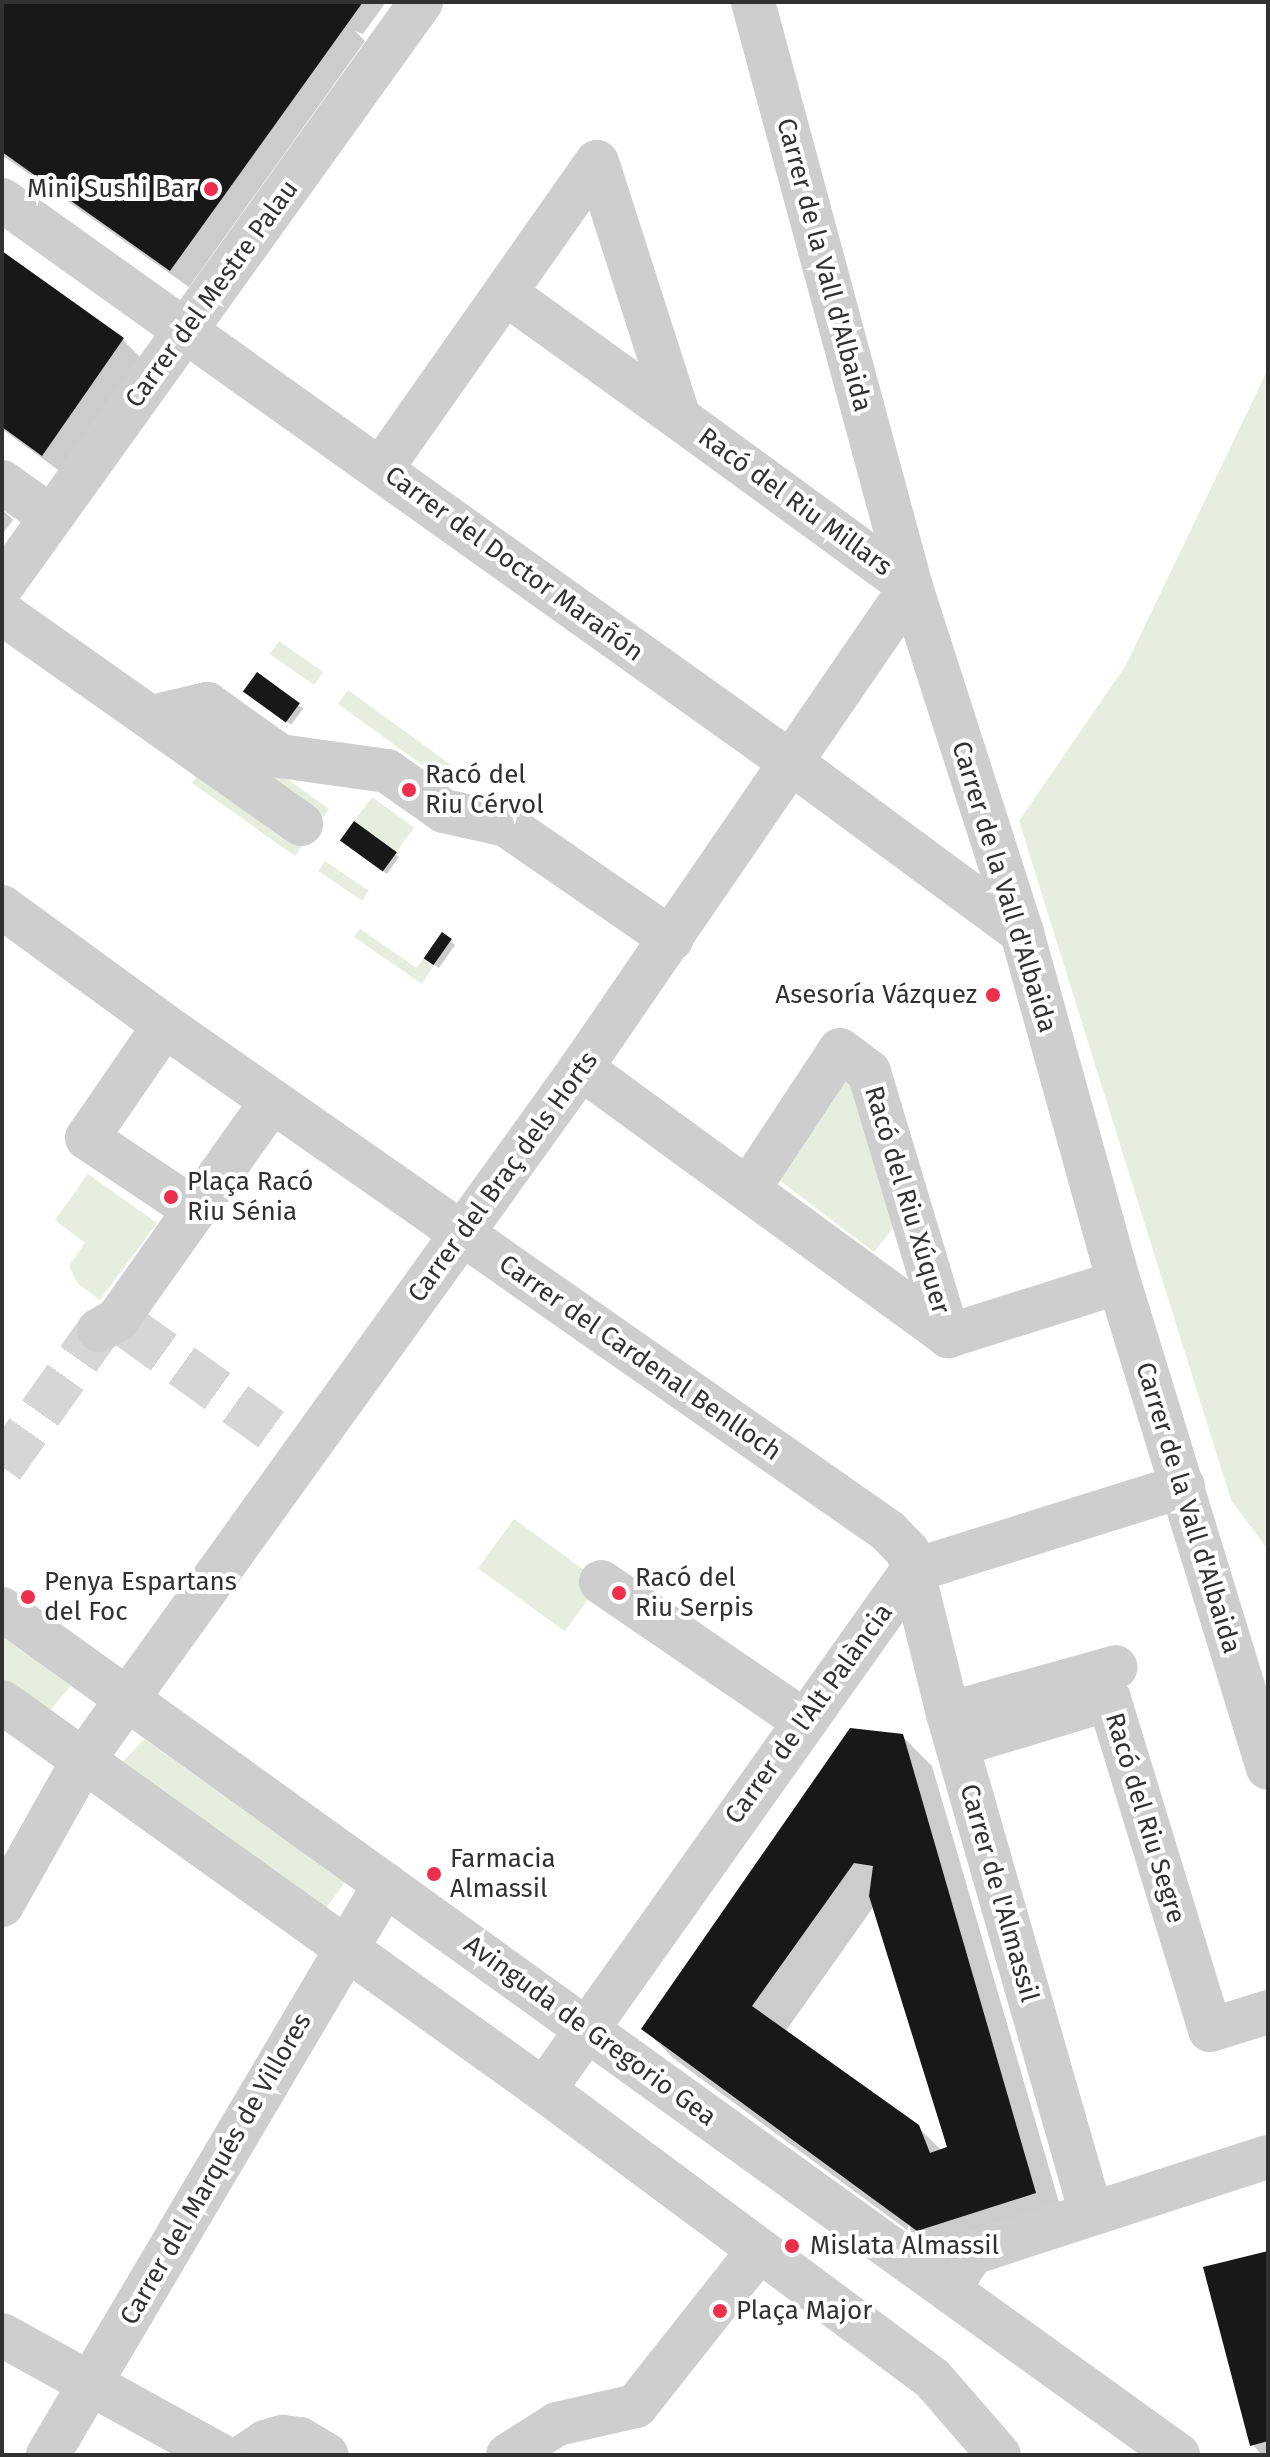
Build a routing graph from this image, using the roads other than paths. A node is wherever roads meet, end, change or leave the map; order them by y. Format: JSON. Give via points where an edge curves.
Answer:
{"nodes":[{"id":1,"x":421,"y":2,"type":"edge"},
{"id":2,"x":753,"y":2,"type":"edge"},
{"id":3,"x":2,"y":200,"type":"edge"},
{"id":4,"x":505,"y":293,"type":"junction"},
{"id":5,"x":186,"y":329,"type":"junction"},
{"id":6,"x":679,"y":418,"type":"junction"},
{"id":7,"x":381,"y":469,"type":"junction"},
{"id":8,"x":2,"y":482,"type":"edge"},
{"id":9,"x":51,"y":517,"type":"junction"},
{"id":10,"x":2,"y":586,"type":"edge"},
{"id":11,"x":911,"y":587,"type":"junction"},
{"id":12,"x":2,"y":613,"type":"edge"},
{"id":13,"x":152,"y":717,"type":"junction"},
{"id":14,"x":793,"y":764,"type":"junction"},
{"id":15,"x":301,"y":824,"type":"dead end"},
{"id":16,"x":2,"y":907,"type":"edge"},
{"id":17,"x":1022,"y":933,"type":"junction"},
{"id":18,"x":671,"y":939,"type":"junction"},
{"id":19,"x":153,"y":1042,"type":"dead end"},
{"id":20,"x":581,"y":1068,"type":"junction"},
{"id":21,"x":260,"y":1118,"type":"dead end"},
{"id":22,"x":749,"y":1188,"type":"junction"},
{"id":23,"x":195,"y":1210,"type":"junction"},
{"id":24,"x":462,"y":1234,"type":"junction"},
{"id":25,"x":1119,"y":1282,"type":"junction"},
{"id":26,"x":115,"y":1326,"type":"tunnel mouth"},
{"id":27,"x":948,"y":1336,"type":"junction"},
{"id":28,"x":1183,"y":1486,"type":"junction"},
{"id":29,"x":912,"y":1571,"type":"junction"},
{"id":30,"x":601,"y":1582,"type":"dead end"},
{"id":31,"x":2,"y":1609,"type":"edge"},
{"id":32,"x":1116,"y":1667,"type":"dead end"},
{"id":33,"x":127,"y":1698,"type":"junction"},
{"id":34,"x":2,"y":1702,"type":"edge"},
{"id":35,"x":804,"y":1721,"type":"junction"},
{"id":36,"x":953,"y":1730,"type":"junction"},
{"id":37,"x":84,"y":1759,"type":"junction"},
{"id":38,"x":1268,"y":1768,"type":"edge"},
{"id":39,"x":385,"y":1884,"type":"junction"},
{"id":40,"x":2,"y":1905,"type":"edge"},
{"id":41,"x":346,"y":1947,"type":"junction"},
{"id":42,"x":1268,"y":2012,"type":"edge"},
{"id":43,"x":586,"y":2028,"type":"junction"},
{"id":44,"x":544,"y":2090,"type":"junction"},
{"id":45,"x":1268,"y":2157,"type":"edge"},
{"id":46,"x":1091,"y":2213,"type":"junction"},
{"id":47,"x":749,"y":2263,"type":"dead end"},
{"id":48,"x":949,"y":2288,"type":"junction"},
{"id":49,"x":2,"y":2335,"type":"edge"},
{"id":50,"x":89,"y":2384,"type":"junction"},
{"id":51,"x":48,"y":2455,"type":"edge"},
{"id":52,"x":219,"y":2455,"type":"edge"},
{"id":53,"x":246,"y":2455,"type":"edge"},
{"id":54,"x":327,"y":2455,"type":"edge"},
{"id":55,"x":508,"y":2455,"type":"edge"},
{"id":56,"x":999,"y":2455,"type":"edge"},
{"id":57,"x":1178,"y":2455,"type":"edge"}],
"edges":[{"from":1,"to":5,"type":"street","name":"Carrer del Mestre Palau"},
{"from":2,"to":11,"type":"street","name":"Carrer de la Vall d'Albaida"},
{"from":3,"to":5,"type":"street","name":"Carrer del Doctor Marañón"},
{"from":4,"to":6,"type":"street","name":"Racó del Riu Millars"},
{"from":4,"to":6,"type":"street","via":[[597,162]]},
{"from":4,"to":7,"type":"street"},
{"from":5,"to":7,"type":"street","name":"Carrer del Doctor Marañón"},
{"from":5,"to":9,"type":"street","name":"Carrer del Mestre Palau"},
{"from":6,"to":11,"type":"street","name":"Racó del Riu Millars"},
{"from":7,"to":14,"type":"street","name":"Carrer del Doctor Marañón"},
{"from":8,"to":9,"type":"street"},
{"from":9,"to":10,"type":"street","name":"Carrer del Mestre Palau"},
{"from":11,"to":14,"type":"street","name":"Carrer del Braç dels Horts"},
{"from":11,"to":17,"type":"street","name":"Carrer de la Vall d'Albaida"},
{"from":12,"to":13,"type":"street"},
{"from":13,"to":15,"type":"street"},
{"from":13,"to":18,"type":"street","via":[[207,704],[280,756],[387,771],[444,811],[506,825]]},
{"from":14,"to":17,"type":"street","name":"Carrer del Doctor Marañón"},
{"from":14,"to":18,"type":"street","name":"Carrer del Braç dels Horts"},
{"from":16,"to":24,"type":"street","name":"Carrer del Cardenal Benlloch"},
{"from":17,"to":25,"type":"street","name":"Carrer de la Vall d'Albaida"},
{"from":18,"to":20,"type":"street","name":"Carrer del Braç dels Horts"},
{"from":19,"to":23,"type":"street","via":[[87,1138]]},
{"from":20,"to":22,"type":"street","name":"Racó del Riu Xúquer"},
{"from":20,"to":24,"type":"street","name":"Carrer del Braç dels Horts"},
{"from":21,"to":23,"type":"street"},
{"from":22,"to":27,"type":"street","name":"Racó del Riu Xúquer"},
{"from":22,"to":27,"type":"street","name":"Racó del Riu Xúquer","via":[[840,1050],[869,1072]]},
{"from":23,"to":26,"type":"street"},
{"from":24,"to":29,"type":"street","name":"Carrer del Cardenal Benlloch","via":[[888,1531],[908,1552]]},
{"from":24,"to":33,"type":"street","name":"Carrer del Braç dels Horts"},
{"from":25,"to":27,"type":"street","name":"Racó del Riu Xúquer"},
{"from":25,"to":28,"type":"street","name":"Carrer de la Vall d'Albaida"},
{"from":28,"to":29,"type":"street"},
{"from":28,"to":38,"type":"street","name":"Carrer de la Vall d'Albaida"},
{"from":29,"to":35,"type":"street","name":"Carrer de l'Alt Palància"},
{"from":29,"to":36,"type":"street","name":"Carrer de l'Almassil"},
{"from":30,"to":35,"type":"street"},
{"from":31,"to":33,"type":"street","name":"Avinguda de Gregorio Gea"},
{"from":32,"to":36,"type":"street"},
{"from":33,"to":37,"type":"street","name":"Carrer del Braç dels Horts"},
{"from":33,"to":39,"type":"street","name":"Avinguda de Gregorio Gea"},
{"from":34,"to":37,"type":"street"},
{"from":35,"to":43,"type":"street","name":"Carrer de l'Alt Palància"},
{"from":36,"to":42,"type":"street","name":"Racó del Riu Segre","via":[[1109,1699],[1210,2030]]},
{"from":36,"to":46,"type":"street","name":"Carrer de l'Almassil"},
{"from":37,"to":40,"type":"street","name":"Carrer del Braç dels Horts"},
{"from":37,"to":41,"type":"street"},
{"from":39,"to":41,"type":"street","name":"Carrer del Marqués de Villores"},
{"from":39,"to":43,"type":"street","name":"Avinguda de Gregorio Gea"},
{"from":41,"to":44,"type":"street"},
{"from":41,"to":50,"type":"street","name":"Carrer del Marqués de Villores"},
{"from":43,"to":44,"type":"street","name":"Carrer de l'Alt Palància"},
{"from":43,"to":48,"type":"street","name":"Avinguda de Gregorio Gea"},
{"from":44,"to":56,"type":"street","via":[[932,2378]]},
{"from":45,"to":46,"type":"street"},
{"from":46,"to":48,"type":"street","via":[[972,2253]]},
{"from":47,"to":55,"type":"street","via":[[636,2406],[557,2424]]},
{"from":48,"to":57,"type":"street","name":"Avinguda de Gregorio Gea"},
{"from":49,"to":50,"type":"street"},
{"from":50,"to":51,"type":"street","name":"Carrer del Marqués de Villores"},
{"from":50,"to":52,"type":"street"},
{"from":53,"to":54,"type":"street","via":[[283,2437],[300,2439]]}]}
